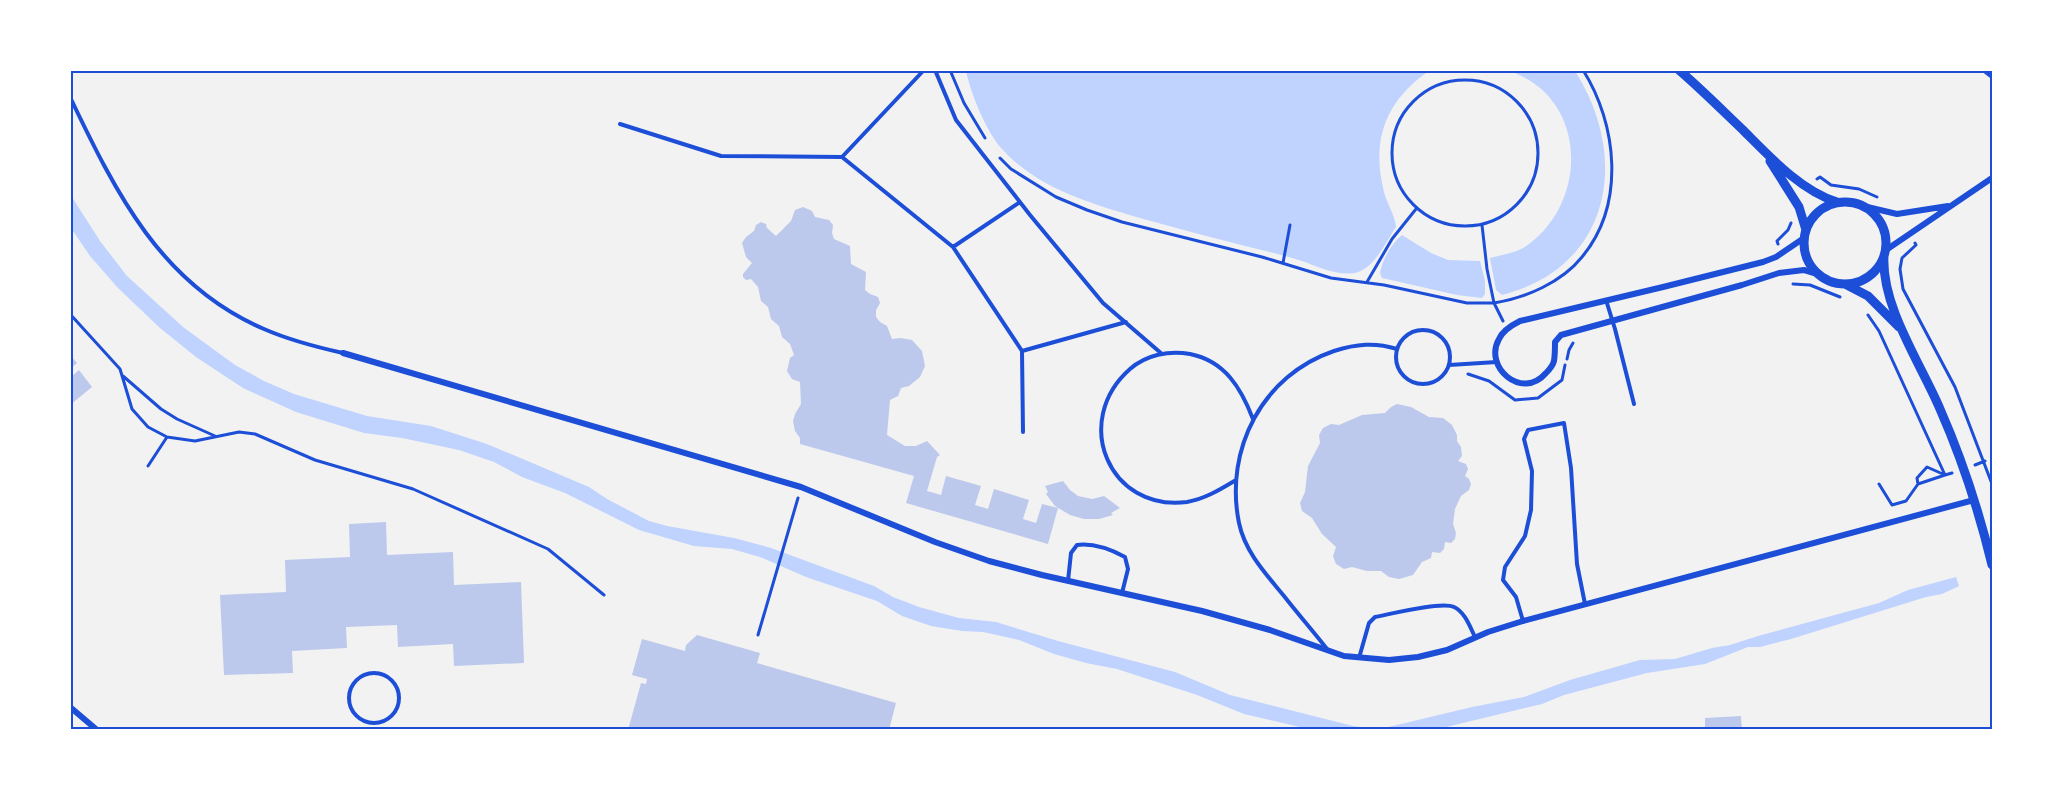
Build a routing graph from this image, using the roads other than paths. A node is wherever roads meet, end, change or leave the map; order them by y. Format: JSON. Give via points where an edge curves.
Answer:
{"nodes":[{"id":1,"x":924,"y":70,"type":"edge"},
{"id":2,"x":935,"y":70,"type":"edge"},
{"id":3,"x":1679,"y":70,"type":"edge"},
{"id":4,"x":1983,"y":70,"type":"edge"},
{"id":5,"x":1992,"y":76,"type":"edge"},
{"id":6,"x":70,"y":97,"type":"edge"},
{"id":7,"x":620,"y":124,"type":"dead end"},
{"id":8,"x":1766,"y":154,"type":"junction"},
{"id":9,"x":842,"y":157,"type":"junction"},
{"id":10,"x":1992,"y":178,"type":"edge"},
{"id":11,"x":1020,"y":202,"type":"junction"},
{"id":12,"x":1837,"y":202,"type":"junction"},
{"id":13,"x":1952,"y":205,"type":"junction"},
{"id":14,"x":1863,"y":206,"type":"junction"},
{"id":15,"x":1805,"y":234,"type":"junction"},
{"id":16,"x":953,"y":247,"type":"junction"},
{"id":17,"x":1885,"y":253,"type":"junction"},
{"id":18,"x":1821,"y":275,"type":"junction"},
{"id":19,"x":1844,"y":284,"type":"junction"},
{"id":20,"x":1606,"y":300,"type":"junction"},
{"id":21,"x":1613,"y":321,"type":"junction"},
{"id":22,"x":1126,"y":322,"type":"junction"},
{"id":23,"x":1901,"y":329,"type":"junction"},
{"id":24,"x":1397,"y":349,"type":"junction"},
{"id":25,"x":1022,"y":351,"type":"junction"},
{"id":26,"x":343,"y":353,"type":"joint"},
{"id":27,"x":1162,"y":354,"type":"junction"},
{"id":28,"x":1498,"y":362,"type":"junction"},
{"id":29,"x":1449,"y":365,"type":"junction"},
{"id":30,"x":1634,"y":404,"type":"dead end"},
{"id":31,"x":1253,"y":419,"type":"junction"},
{"id":32,"x":1023,"y":432,"type":"dead end"},
{"id":33,"x":1237,"y":479,"type":"junction"},
{"id":34,"x":1974,"y":500,"type":"junction"},
{"id":35,"x":1992,"y":565,"type":"edge"},
{"id":36,"x":1068,"y":581,"type":"junction"},
{"id":37,"x":1122,"y":593,"type":"junction"},
{"id":38,"x":1585,"y":604,"type":"junction"},
{"id":39,"x":1523,"y":621,"type":"junction"},
{"id":40,"x":1476,"y":638,"type":"junction"},
{"id":41,"x":1330,"y":652,"type":"junction"},
{"id":42,"x":1359,"y":658,"type":"junction"},
{"id":43,"x":70,"y":707,"type":"edge"},
{"id":44,"x":376,"y":724,"type":"junction"},
{"id":45,"x":97,"y":729,"type":"edge"},
{"id":46,"x":376,"y":729,"type":"edge"}],
"edges":[{"from":1,"to":9,"type":"lane"},
{"from":2,"to":11,"type":"lane","via":[[956,120]]},
{"from":3,"to":8,"type":"street"},
{"from":4,"to":5,"type":"lane"},
{"from":6,"to":26,"type":"lane","via":[[119,193],[152,243],[172,265],[238,316],[290,339]]},
{"from":7,"to":9,"type":"lane","via":[[721,156]]},
{"from":8,"to":12,"type":"street","via":[[1816,193]]},
{"from":8,"to":15,"type":"street","via":[[1799,207]]},
{"from":9,"to":16,"type":"lane"},
{"from":10,"to":13,"type":"street"},
{"from":11,"to":16,"type":"lane"},
{"from":11,"to":22,"type":"lane","via":[[1103,303]]},
{"from":12,"to":14,"type":"street"},
{"from":12,"to":15,"type":"street","via":[[1821,209]]},
{"from":13,"to":14,"type":"street","via":[[1898,214]]},
{"from":13,"to":17,"type":"street"},
{"from":14,"to":17,"type":"street","via":[[1881,222]]},
{"from":15,"to":18,"type":"street","via":[[1804,247],[1810,263]]},
{"from":15,"to":20,"type":"street","via":[[1776,257],[1762,262]]},
{"from":16,"to":25,"type":"lane"},
{"from":17,"to":19,"type":"street","via":[[1869,276]]},
{"from":17,"to":23,"type":"street","via":[[1884,274]]},
{"from":18,"to":19,"type":"street"},
{"from":18,"to":21,"type":"street","via":[[1804,270],[1779,273]]},
{"from":19,"to":23,"type":"street","via":[[1874,301]]},
{"from":20,"to":21,"type":"lane"},
{"from":20,"to":28,"type":"street","via":[[1520,321],[1507,328],[1496,345]]},
{"from":21,"to":28,"type":"street","via":[[1561,335],[1555,342],[1554,362],[1533,382],[1514,382]]},
{"from":21,"to":30,"type":"lane"},
{"from":22,"to":25,"type":"lane"},
{"from":22,"to":27,"type":"lane"},
{"from":23,"to":34,"type":"street","via":[[1940,409]]},
{"from":24,"to":29,"type":"lane","via":[[1410,333],[1431,331],[1447,345]]},
{"from":24,"to":29,"type":"lane","via":[[1396,363],[1414,383],[1435,381]]},
{"from":24,"to":31,"type":"lane","via":[[1364,344],[1324,355],[1295,370],[1276,387]]},
{"from":25,"to":32,"type":"lane"},
{"from":26,"to":36,"type":"street","via":[[801,487],[962,552]]},
{"from":27,"to":31,"type":"lane","via":[[1184,353],[1216,364],[1236,382]]},
{"from":27,"to":33,"type":"lane","via":[[1133,366],[1108,395],[1100,433],[1110,465],[1133,490],[1167,502],[1199,499]]},
{"from":28,"to":29,"type":"lane"},
{"from":31,"to":33,"type":"lane","via":[[1242,446]]},
{"from":33,"to":41,"type":"lane","via":[[1239,522],[1251,552]]},
{"from":34,"to":35,"type":"street"},
{"from":34,"to":38,"type":"street"},
{"from":36,"to":37,"type":"street"},
{"from":36,"to":37,"type":"lane","via":[[1071,553],[1077,545],[1087,544],[1125,556],[1128,569]]},
{"from":37,"to":41,"type":"street","via":[[1270,630]]},
{"from":38,"to":39,"type":"street"},
{"from":38,"to":39,"type":"lane","via":[[1577,564],[1564,423],[1528,430],[1524,439],[1532,471],[1531,510],[1525,536],[1505,567],[1503,580],[1516,597]]},
{"from":39,"to":40,"type":"street"},
{"from":40,"to":42,"type":"street","via":[[1418,657]]},
{"from":40,"to":42,"type":"lane","via":[[1461,612],[1442,605],[1376,617],[1369,623]]},
{"from":41,"to":42,"type":"street"},
{"from":43,"to":45,"type":"street"},
{"from":44,"to":44,"type":"lane","via":[[393,715],[399,696],[391,679],[373,673],[355,681],[349,699],[357,717]]},
{"from":44,"to":46,"type":"lane"}]}
